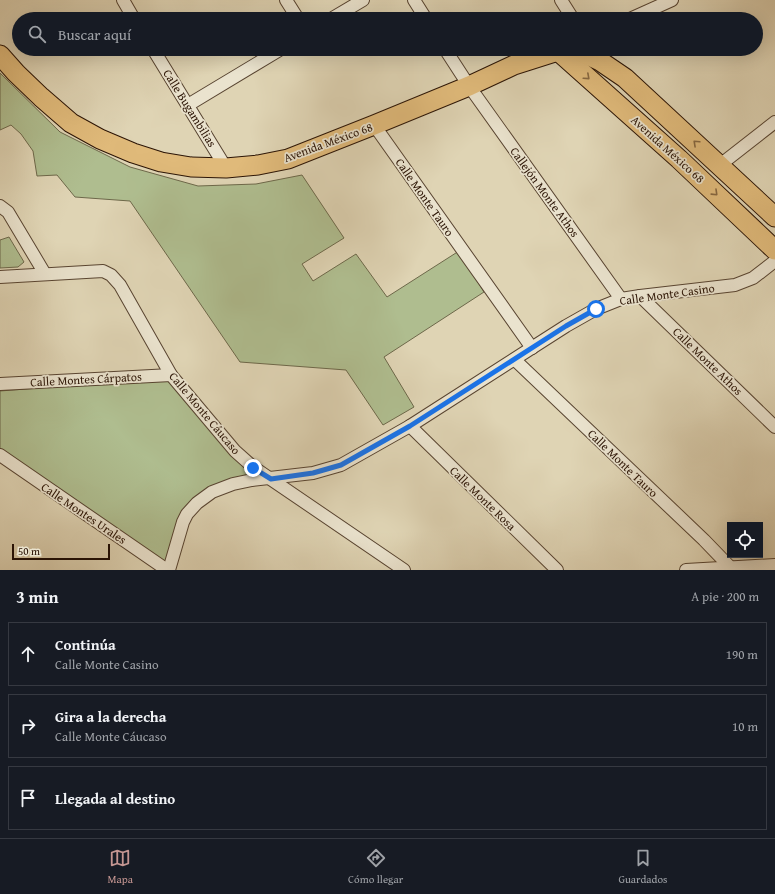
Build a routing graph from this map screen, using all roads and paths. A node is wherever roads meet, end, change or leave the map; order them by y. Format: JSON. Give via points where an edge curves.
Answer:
{"nodes":[{"id":1,"x":123,"y":0,"type":"edge"},
{"id":2,"x":286,"y":0,"type":"edge"},
{"id":3,"x":363,"y":0,"type":"edge"},
{"id":4,"x":414,"y":0,"type":"edge"},
{"id":5,"x":561,"y":0,"type":"edge"},
{"id":6,"x":672,"y":0,"type":"edge"},
{"id":7,"x":130,"y":12,"type":"edge"},
{"id":8,"x":294,"y":12,"type":"edge"},
{"id":9,"x":343,"y":12,"type":"edge"},
{"id":10,"x":422,"y":12,"type":"edge"},
{"id":11,"x":569,"y":12,"type":"edge"},
{"id":12,"x":645,"y":12,"type":"edge"},
{"id":13,"x":0,"y":55,"type":"edge"},
{"id":14,"x":157,"y":56,"type":"edge"},
{"id":15,"x":269,"y":56,"type":"edge"},
{"id":16,"x":450,"y":56,"type":"edge"},
{"id":17,"x":561,"y":56,"type":"edge"},
{"id":18,"x":573,"y":56,"type":"edge"},
{"id":19,"x":579,"y":56,"type":"edge"},
{"id":20,"x":469,"y":86,"type":"junction"},
{"id":21,"x":188,"y":105,"type":"junction"},
{"id":22,"x":775,"y":122,"type":"edge"},
{"id":23,"x":374,"y":125,"type":"junction"},
{"id":24,"x":720,"y":165,"type":"junction"},
{"id":25,"x":226,"y":168,"type":"junction"},
{"id":26,"x":0,"y":206,"type":"edge"},
{"id":27,"x":775,"y":217,"type":"edge"},
{"id":28,"x":775,"y":250,"type":"edge"},
{"id":29,"x":775,"y":260,"type":"edge"},
{"id":30,"x":45,"y":274,"type":"junction"},
{"id":31,"x":0,"y":277,"type":"edge"},
{"id":32,"x":640,"y":296,"type":"junction"},
{"id":33,"x":621,"y":299,"type":"junction"},
{"id":34,"x":532,"y":348,"type":"junction"},
{"id":35,"x":515,"y":360,"type":"junction"},
{"id":36,"x":172,"y":375,"type":"junction"},
{"id":37,"x":0,"y":384,"type":"edge"},
{"id":38,"x":410,"y":426,"type":"junction"},
{"id":39,"x":775,"y":427,"type":"edge"},
{"id":40,"x":0,"y":456,"type":"edge"},
{"id":41,"x":271,"y":479,"type":"junction"},
{"id":42,"x":775,"y":565,"type":"edge"},
{"id":43,"x":731,"y":568,"type":"junction"},
{"id":44,"x":168,"y":570,"type":"edge"},
{"id":45,"x":404,"y":570,"type":"edge"},
{"id":46,"x":557,"y":570,"type":"edge"},
{"id":47,"x":686,"y":570,"type":"edge"}],
"edges":[{"from":1,"to":7,"type":"street"},
{"from":2,"to":8,"type":"street"},
{"from":3,"to":9,"type":"street"},
{"from":4,"to":10,"type":"street"},
{"from":5,"to":11,"type":"street"},
{"from":6,"to":12,"type":"street"},
{"from":13,"to":25,"type":"main road","name":"Avenida México 68","via":[[71,123],[100,139],[161,162]]},
{"from":14,"to":21,"type":"street","name":"Calle Bugambilias"},
{"from":15,"to":21,"type":"street"},
{"from":16,"to":20,"type":"street","name":"Callejón Monte Athos"},
{"from":17,"to":20,"type":"main road","name":"Avenida México 68","via":[[514,65]]},
{"from":18,"to":28,"type":"main road","name":"Avenida México 68","one_way":true},
{"from":24,"to":19,"type":"main road","name":"Avenida México 68","one_way":true,"via":[[625,78],[600,61]]},
{"from":20,"to":23,"type":"main road","name":"Avenida México 68"},
{"from":20,"to":33,"type":"street","name":"Callejón Monte Athos"},
{"from":21,"to":25,"type":"street","name":"Calle Bugambilias"},
{"from":22,"to":24,"type":"street"},
{"from":23,"to":25,"type":"main road","name":"Avenida México 68","via":[[288,159]]},
{"from":23,"to":34,"type":"street","name":"Calle Monte Tauro"},
{"from":24,"to":27,"type":"main road","name":"Avenida México 68"},
{"from":26,"to":30,"type":"street","via":[[8,212]]},
{"from":29,"to":32,"type":"street","name":"Calle Monte Casino","via":[[753,278],[735,285]]},
{"from":30,"to":31,"type":"street","name":"Calle Monte Cáucaso"},
{"from":30,"to":36,"type":"street","name":"Calle Monte Cáucaso","via":[[103,271],[111,275],[120,285]]},
{"from":32,"to":33,"type":"street","name":"Calle Monte Casino"},
{"from":32,"to":39,"type":"street","name":"Calle Monte Athos"},
{"from":33,"to":34,"type":"street","name":"Calle Monte Casino","via":[[596,309]]},
{"from":34,"to":35,"type":"street","name":"Calle Monte Casino"},
{"from":35,"to":38,"type":"street","name":"Calle Monte Casino"},
{"from":35,"to":43,"type":"street","name":"Calle Monte Tauro"},
{"from":36,"to":37,"type":"street","name":"Calle Montes Cárpatos"},
{"from":36,"to":41,"type":"street","name":"Calle Monte Cáucaso","via":[[235,451],[253,468]]},
{"from":38,"to":41,"type":"street","name":"Calle Monte Casino","via":[[341,465],[313,473]]},
{"from":38,"to":46,"type":"street","name":"Calle Monte Rosa"},
{"from":40,"to":44,"type":"street","name":"Calle Montes Urales"},
{"from":41,"to":44,"type":"street","name":"Calle Monte Casino","via":[[233,484],[212,492],[197,503],[183,522]]},
{"from":41,"to":45,"type":"street","name":"Calle Monte Cáucaso"},
{"from":42,"to":43,"type":"street"},
{"from":43,"to":47,"type":"street"}]}
